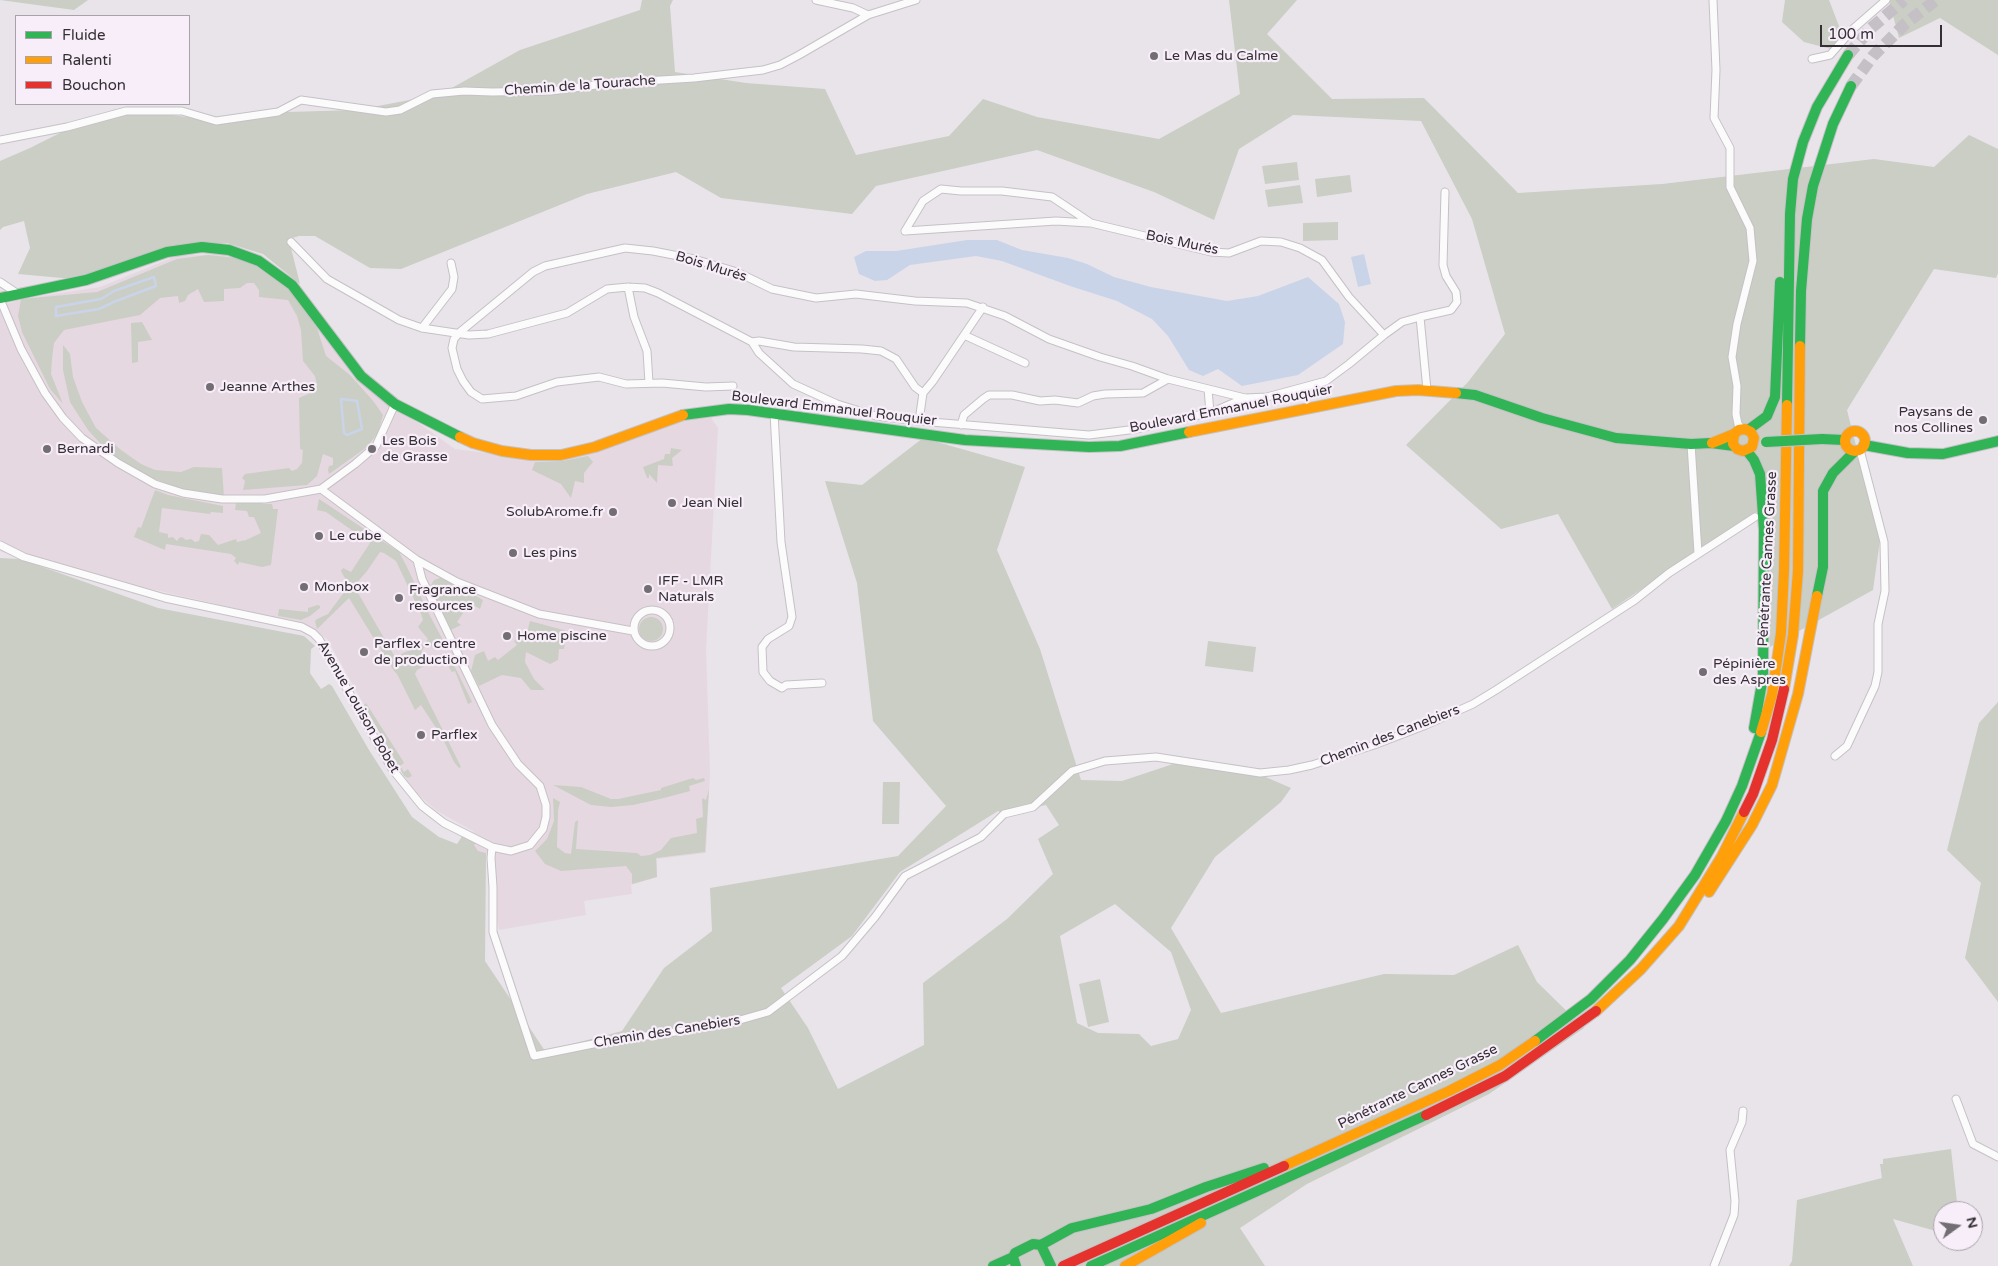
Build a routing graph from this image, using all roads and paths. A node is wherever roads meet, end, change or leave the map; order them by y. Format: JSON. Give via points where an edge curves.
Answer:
{"nodes":[{"id":1,"x":816,"y":0,"type":"edge"},
{"id":2,"x":916,"y":0,"type":"edge"},
{"id":3,"x":1713,"y":0,"type":"edge"},
{"id":4,"x":1886,"y":0,"type":"edge"},
{"id":5,"x":868,"y":15,"type":"junction"},
{"id":6,"x":1848,"y":54,"type":"tunnel mouth"},
{"id":7,"x":1812,"y":59,"type":"dead end"},
{"id":8,"x":1851,"y":86,"type":"tunnel mouth"},
{"id":9,"x":0,"y":140,"type":"edge"},
{"id":10,"x":1445,"y":192,"type":"dead end"},
{"id":11,"x":1790,"y":214,"type":"junction"},
{"id":12,"x":1090,"y":223,"type":"junction"},
{"id":13,"x":291,"y":242,"type":"dead end"},
{"id":14,"x":451,"y":263,"type":"dead end"},
{"id":15,"x":0,"y":282,"type":"edge"},
{"id":16,"x":628,"y":287,"type":"junction"},
{"id":17,"x":18,"y":294,"type":"junction"},
{"id":18,"x":0,"y":299,"type":"edge"},
{"id":19,"x":983,"y":307,"type":"junction"},
{"id":20,"x":1420,"y":317,"type":"junction"},
{"id":21,"x":422,"y":328,"type":"junction"},
{"id":22,"x":460,"y":332,"type":"junction"},
{"id":23,"x":964,"y":335,"type":"junction"},
{"id":24,"x":1384,"y":335,"type":"junction"},
{"id":25,"x":752,"y":342,"type":"junction"},
{"id":26,"x":1025,"y":364,"type":"dead end"},
{"id":27,"x":1168,"y":379,"type":"junction"},
{"id":28,"x":649,"y":383,"type":"junction"},
{"id":29,"x":733,"y":386,"type":"dead end"},
{"id":30,"x":1208,"y":389,"type":"junction"},
{"id":31,"x":1427,"y":390,"type":"junction"},
{"id":32,"x":924,"y":393,"type":"junction"},
{"id":33,"x":1245,"y":398,"type":"junction"},
{"id":34,"x":395,"y":404,"type":"junction"},
{"id":35,"x":774,"y":413,"type":"junction"},
{"id":36,"x":1210,"y":414,"type":"junction"},
{"id":37,"x":919,"y":421,"type":"junction"},
{"id":38,"x":961,"y":425,"type":"junction"},
{"id":39,"x":1741,"y":431,"type":"junction"},
{"id":40,"x":1844,"y":440,"type":"junction"},
{"id":41,"x":1755,"y":441,"type":"junction"},
{"id":42,"x":1998,"y":441,"type":"edge"},
{"id":43,"x":1711,"y":443,"type":"junction"},
{"id":44,"x":1691,"y":444,"type":"junction"},
{"id":45,"x":1734,"y":446,"type":"junction"},
{"id":46,"x":1859,"y":449,"type":"junction"},
{"id":47,"x":1747,"y":451,"type":"junction"},
{"id":48,"x":321,"y":489,"type":"junction"},
{"id":49,"x":1755,"y":517,"type":"dead end"},
{"id":50,"x":0,"y":545,"type":"edge"},
{"id":51,"x":1698,"y":553,"type":"junction"},
{"id":52,"x":417,"y":560,"type":"junction"},
{"id":53,"x":633,"y":630,"type":"junction"},
{"id":54,"x":822,"y":682,"type":"dead end"},
{"id":55,"x":1835,"y":756,"type":"dead end"},
{"id":56,"x":1742,"y":786,"type":"junction"},
{"id":57,"x":492,"y":847,"type":"junction"},
{"id":58,"x":1679,"y":926,"type":"junction"},
{"id":59,"x":1956,"y":1099,"type":"dead end"},
{"id":60,"x":1743,"y":1111,"type":"dead end"},
{"id":61,"x":1998,"y":1157,"type":"edge"},
{"id":62,"x":1293,"y":1162,"type":"junction"},
{"id":63,"x":1234,"y":1200,"type":"junction"},
{"id":64,"x":1043,"y":1249,"type":"junction"},
{"id":65,"x":1015,"y":1261,"type":"edge"},
{"id":66,"x":993,"y":1266,"type":"edge"},
{"id":67,"x":1052,"y":1266,"type":"edge"},
{"id":68,"x":1063,"y":1266,"type":"edge"},
{"id":69,"x":1091,"y":1266,"type":"edge"},
{"id":70,"x":1125,"y":1266,"type":"edge"},
{"id":71,"x":1714,"y":1266,"type":"edge"}],
"edges":[{"from":1,"to":5,"type":"street","via":[[853,8]]},
{"from":2,"to":5,"type":"street","name":"Chemin de la Tourache"},
{"from":3,"to":39,"type":"street","via":[[1714,118],[1730,148],[1730,187],[1750,228],[1753,261],[1732,357],[1737,386],[1736,414]]},
{"from":4,"to":7,"type":"street","via":[[1830,55]]},
{"from":5,"to":9,"type":"street","name":"Chemin de la Tourache","via":[[780,65],[742,73],[611,82],[551,91],[432,94],[400,110],[386,112],[301,100],[278,112],[216,121],[182,112],[126,111]]},
{"from":6,"to":11,"type":"main road","name":"Pénétrante Cannes Grasse","via":[[1817,107],[1803,142]]},
{"from":8,"to":58,"type":"main road","name":"Pénétrante Cannes Grasse","via":[[1824,151],[1807,220],[1801,291],[1798,571],[1793,635],[1783,696],[1753,794],[1722,856]]},
{"from":10,"to":20,"type":"street","name":"Bois Murés","via":[[1443,265],[1456,292],[1457,302],[1451,310]]},
{"from":11,"to":39,"type":"main road","name":"Boulevard Emmanuel Rouquier","via":[[1782,236],[1775,397],[1766,416]]},
{"from":11,"to":56,"type":"main road","name":"Pénétrante Cannes Grasse","via":[[1786,516],[1780,633],[1772,695]]},
{"from":12,"to":12,"type":"street","name":"Bois Murés","via":[[1052,197],[941,189],[923,201],[905,231],[1056,221]]},
{"from":12,"to":24,"type":"street","name":"Bois Murés","via":[[1211,252],[1229,253],[1261,242],[1281,242],[1300,248],[1322,260],[1349,297]]},
{"from":13,"to":21,"type":"street","name":"Bois Murés","via":[[327,279],[399,320]]},
{"from":14,"to":21,"type":"street","via":[[452,289]]},
{"from":15,"to":17,"type":"street"},
{"from":16,"to":22,"type":"street","name":"Bois Murés","via":[[607,289],[567,313],[488,334]]},
{"from":16,"to":25,"type":"street","name":"Bois Murés","via":[[658,293]]},
{"from":16,"to":28,"type":"street","via":[[634,317],[647,350]]},
{"from":17,"to":18,"type":"main road","name":"Boulevard Emmanuel Rouquier"},
{"from":17,"to":34,"type":"main road","name":"Boulevard Emmanuel Rouquier","via":[[86,280],[167,252],[202,248],[229,250],[258,261],[292,285],[361,376]]},
{"from":18,"to":48,"type":"street","via":[[21,349],[45,393],[82,438],[118,463],[156,484],[184,493],[222,499],[265,499]]},
{"from":19,"to":22,"type":"street","name":"Bois Murés","via":[[967,302],[915,301],[856,294],[816,298],[772,289],[737,272],[694,259],[625,248],[544,266]]},
{"from":19,"to":23,"type":"street"},
{"from":19,"to":27,"type":"street","name":"Bois Murés","via":[[1049,339]]},
{"from":20,"to":24,"type":"street","name":"Bois Murés","via":[[1402,322]]},
{"from":20,"to":31,"type":"street"},
{"from":21,"to":22,"type":"street","name":"Bois Murés"},
{"from":22,"to":28,"type":"street","via":[[452,348],[457,369],[471,392],[482,399],[516,396],[557,382],[599,377],[626,384]]},
{"from":23,"to":26,"type":"street"},
{"from":23,"to":32,"type":"street"},
{"from":24,"to":33,"type":"street","name":"Bois Murés","via":[[1326,381],[1267,396]]},
{"from":25,"to":32,"type":"street","name":"Bois Murés","via":[[794,348],[881,352],[896,359],[915,387]]},
{"from":25,"to":37,"type":"street","name":"Bois Murés","via":[[759,353],[793,384],[837,404],[876,416]]},
{"from":27,"to":30,"type":"street","name":"Bois Murés"},
{"from":27,"to":38,"type":"street","via":[[1143,393],[1105,394],[1078,403],[989,395],[964,415]]},
{"from":28,"to":29,"type":"street"},
{"from":30,"to":33,"type":"street","name":"Bois Murés"},
{"from":30,"to":36,"type":"street"},
{"from":31,"to":35,"type":"main road","name":"Boulevard Emmanuel Rouquier","via":[[1396,391],[1120,446],[1097,447],[965,440]]},
{"from":31,"to":44,"type":"main road","name":"Boulevard Emmanuel Rouquier","via":[[1475,394],[1542,418],[1616,438]]},
{"from":32,"to":37,"type":"street"},
{"from":33,"to":36,"type":"street","name":"Bois Murés"},
{"from":34,"to":35,"type":"main road","name":"Boulevard Emmanuel Rouquier","via":[[473,443],[502,452],[531,455],[560,455],[703,411]]},
{"from":34,"to":48,"type":"street","via":[[376,446]]},
{"from":35,"to":54,"type":"street","via":[[780,542],[792,617],[789,626],[768,639],[762,648],[762,672],[782,688]]},
{"from":36,"to":38,"type":"street","name":"Bois Murés","via":[[1089,435]]},
{"from":37,"to":38,"type":"street","name":"Bois Murés"},
{"from":39,"to":41,"type":"main road","via":[[1753,434]]},
{"from":39,"to":43,"type":"main road","name":"Boulevard Emmanuel Rouquier"},
{"from":39,"to":45,"type":"main road","via":[[1732,440]]},
{"from":40,"to":41,"type":"main road","bridge":true},
{"from":40,"to":46,"type":"main road","via":[[1846,446]]},
{"from":40,"to":46,"type":"main road","via":[[1847,434],[1857,431],[1864,438]]},
{"from":41,"to":47,"type":"main road"},
{"from":42,"to":46,"type":"main road","via":[[1943,454]]},
{"from":43,"to":44,"type":"main road","name":"Boulevard Emmanuel Rouquier"},
{"from":43,"to":45,"type":"main road","name":"Boulevard Emmanuel Rouquier"},
{"from":44,"to":51,"type":"street"},
{"from":45,"to":47,"type":"main road","via":[[1740,451]]},
{"from":46,"to":55,"type":"street","via":[[1884,542],[1885,591],[1878,624],[1875,686],[1847,746]]},
{"from":46,"to":58,"type":"main road","via":[[1832,473],[1823,491],[1823,567],[1798,694],[1772,785],[1726,868]]},
{"from":47,"to":56,"type":"main road","via":[[1757,467],[1762,489],[1763,669],[1757,717]]},
{"from":48,"to":52,"type":"street"},
{"from":49,"to":51,"type":"street","name":"Chemin des Canebiers"},
{"from":50,"to":57,"type":"street","name":"Avenue Louison Bobet","via":[[24,557],[165,598],[313,632],[392,769],[422,806],[444,823]]},
{"from":51,"to":57,"type":"street","name":"Chemin des Canebiers","via":[[1635,600],[1496,690],[1426,725],[1374,744],[1289,770],[1260,772],[1156,757],[1105,761],[1072,771],[1033,806],[1004,814],[981,837],[905,876],[842,956],[768,1012],[726,1024],[534,1056],[493,932]]},
{"from":52,"to":53,"type":"street","via":[[456,582],[539,614]]},
{"from":52,"to":57,"type":"street","name":"Avenue Louison Bobet","via":[[422,579],[492,725],[518,764],[540,786],[546,805],[543,830],[530,844],[511,851]]},
{"from":53,"to":53,"type":"street","via":[[636,638],[650,647],[665,641],[670,626],[667,618],[654,610],[638,615]]},
{"from":56,"to":62,"type":"main road","name":"Pénétrante Cannes Grasse","via":[[1695,875],[1630,960],[1591,999],[1500,1065]]},
{"from":58,"to":63,"type":"main road","name":"Pénétrante Cannes Grasse","via":[[1599,1009],[1504,1076],[1457,1101]]},
{"from":59,"to":61,"type":"street","via":[[1973,1144]]},
{"from":60,"to":71,"type":"street","via":[[1742,1122],[1730,1150],[1734,1214]]},
{"from":62,"to":64,"type":"main road","via":[[1262,1168],[1134,1214],[1072,1228]]},
{"from":62,"to":68,"type":"main road","name":"Pénétrante Cannes Grasse"},
{"from":63,"to":69,"type":"main road","name":"Pénétrante Cannes Grasse"},
{"from":63,"to":70,"type":"main road","via":[[1179,1237]]},
{"from":64,"to":65,"type":"main road","via":[[1033,1244],[1019,1250]]},
{"from":64,"to":67,"type":"main road"},
{"from":65,"to":66,"type":"main road"}]}
